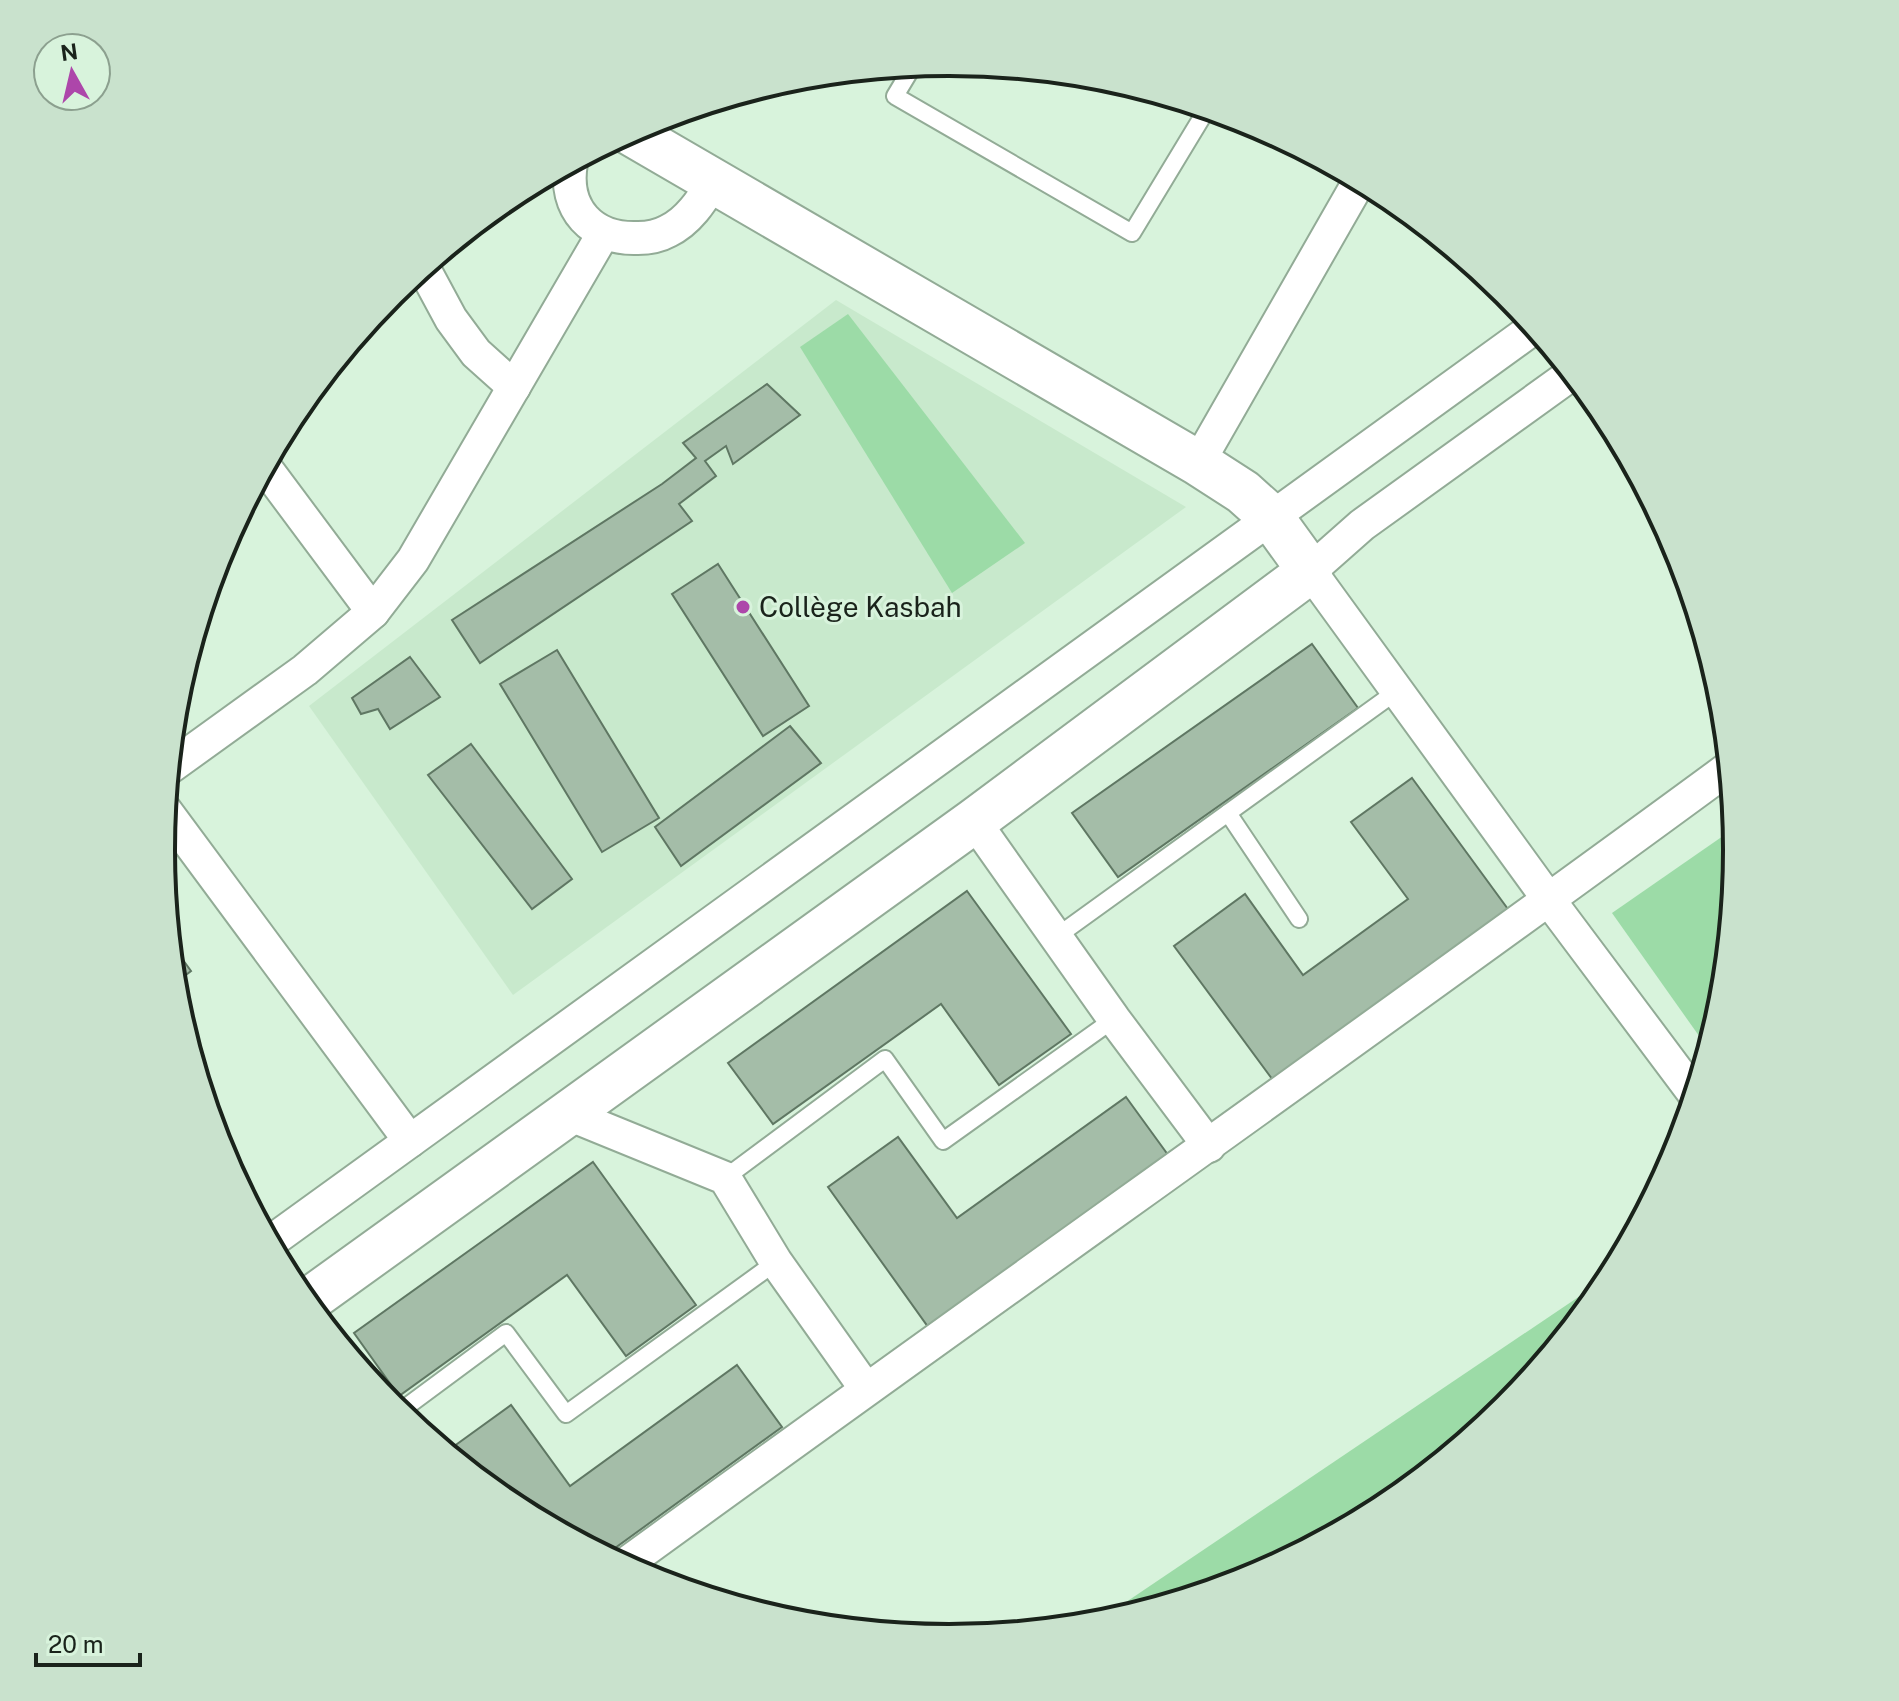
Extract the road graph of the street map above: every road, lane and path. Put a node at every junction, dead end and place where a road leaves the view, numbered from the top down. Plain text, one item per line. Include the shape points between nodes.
1 (906, 78) edge
2 (1201, 118) edge
3 (653, 135) edge
4 (570, 175) edge
5 (714, 181) junction
6 (1354, 191) edge
7 (603, 234) junction
8 (429, 278) edge
9 (1526, 334) edge
10 (1564, 379) edge
11 (514, 387) junction
12 (1198, 463) junction
13 (272, 476) edge
14 (1271, 517) junction
15 (1310, 571) junction
16 (373, 612) junction
17 (1397, 691) junction
18 (181, 759) edge
19 (1720, 775) edge
20 (1228, 813) junction
21 (974, 821) junction
22 (176, 825) edge
23 (1549, 900) junction
24 (1299, 919) dead end
25 (1056, 937) junction
26 (1114, 1019) junction
27 (1687, 1085) edge
28 (568, 1114) junction
29 (410, 1141) junction
30 (1209, 1146) junction
31 (725, 1178) junction
32 (278, 1236) edge
33 (776, 1262) junction
34 (316, 1295) edge
35 (866, 1389) junction
36 (409, 1405) edge
37 (635, 1558) edge

1 - 2 lane via 895,96 1132,233
3 - 5 street
4 - 7 street via 575,206
5 - 7 street via 699,205 667,232 623,239
5 - 12 street
6 - 12 street
7 - 11 street
8 - 11 street via 476,353
9 - 14 street
10 - 15 street via 1362,525
11 - 16 street via 413,560
12 - 14 street
13 - 16 street
14 - 15 street
14 - 29 street
15 - 17 street
15 - 21 street
16 - 18 street via 305,670
17 - 20 lane
17 - 23 street
19 - 23 street
20 - 24 lane
20 - 25 lane
21 - 25 street
21 - 28 street
22 - 29 street
23 - 27 street
23 - 30 street
25 - 26 street
26 - 30 street
26 - 31 lane via 943,1141 885,1059
28 - 31 street
28 - 34 street
29 - 32 street
30 - 35 street
31 - 33 street
33 - 35 street
33 - 36 lane via 566,1414 506,1333
35 - 37 street

